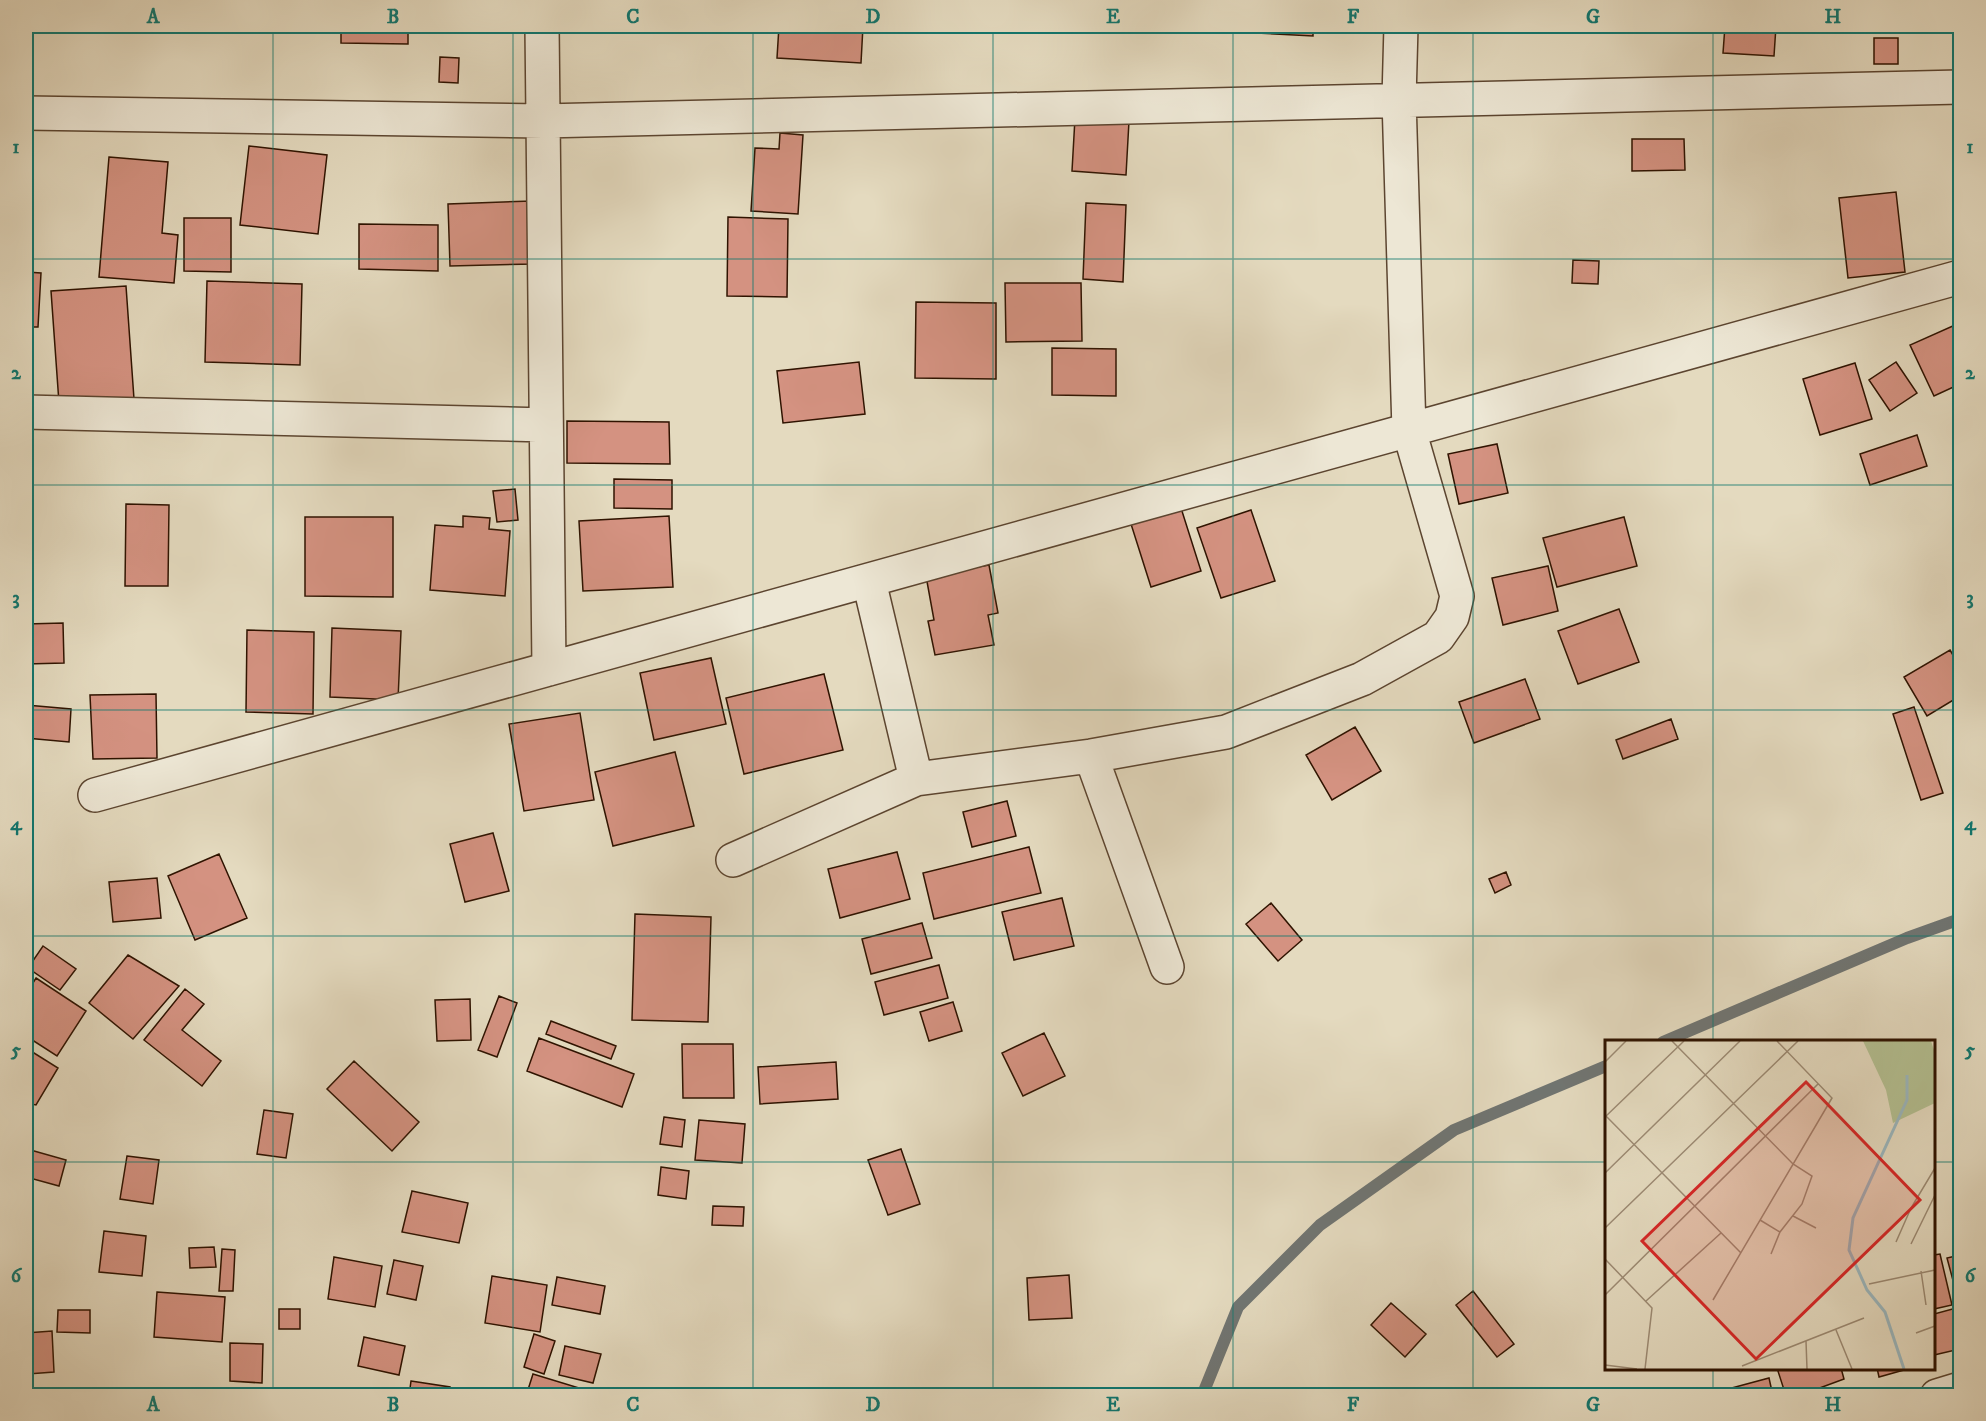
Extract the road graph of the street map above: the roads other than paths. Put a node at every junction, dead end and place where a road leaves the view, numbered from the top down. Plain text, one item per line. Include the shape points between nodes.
1 (542, 26) edge
2 (1401, 26) edge
3 (1960, 87) edge
4 (1399, 99) junction
5 (26, 113) edge
6 (543, 121) junction
7 (1960, 277) edge
8 (26, 412) edge
9 (546, 425) junction
10 (1408, 430) junction
11 (869, 580) junction
12 (549, 669) junction
13 (1091, 756) junction
14 (916, 779) junction
15 (95, 795) dead end
16 (733, 860) dead end
17 (1167, 967) dead end
18 (1960, 1389) edge
19 (1937, 1395) edge

1 - 6 street
2 - 4 street
3 - 4 street
4 - 6 street
4 - 10 street
5 - 6 street
6 - 9 street
7 - 10 street
8 - 9 street
9 - 12 street
10 - 11 street
10 - 13 street via 1457,596 1452,617 1438,637 1362,679 1226,732
11 - 12 street
11 - 14 street
12 - 15 street
13 - 14 street
13 - 17 street
14 - 16 street
18 - 19 street

